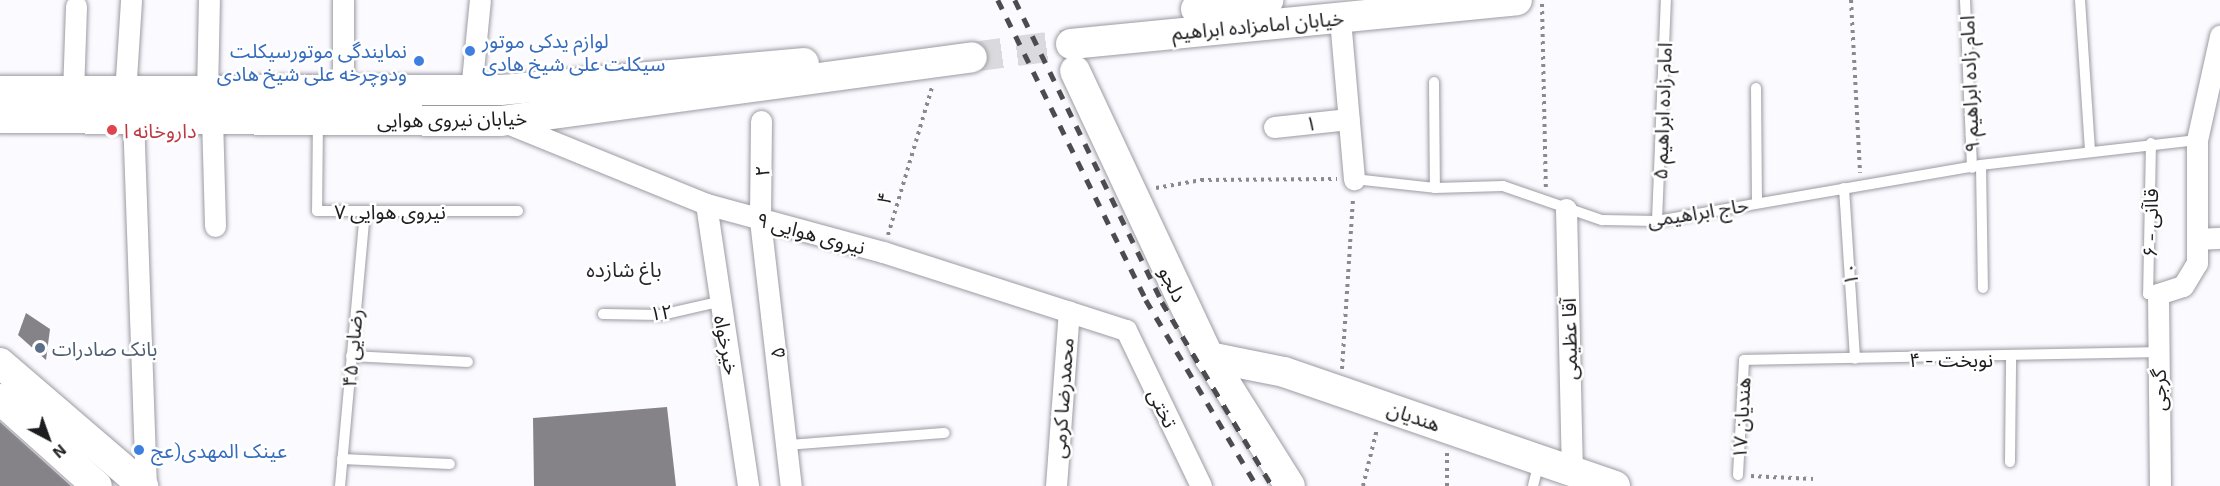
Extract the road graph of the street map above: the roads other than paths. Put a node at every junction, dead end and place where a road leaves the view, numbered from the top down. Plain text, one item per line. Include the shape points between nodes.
1 (132, 0) edge
2 (209, 0) edge
3 (343, 0) edge
4 (480, 0) edge
5 (1268, 0) edge
6 (1517, 0) edge
7 (1666, 0) edge
8 (1965, 0) edge
9 (2080, 0) edge
10 (1239, 2) edge
11 (76, 6) dead end
12 (1340, 19) junction
13 (2220, 36) edge
14 (1070, 47) junction
15 (1434, 82) dead end
16 (1756, 88) dead end
17 (0, 91) edge
18 (471, 91) junction
19 (343, 92) junction
20 (73, 93) junction
21 (129, 105) junction
22 (209, 105) junction
23 (0, 117) edge
24 (1349, 119) junction
25 (318, 120) junction
26 (501, 121) junction
27 (761, 121) dead end
28 (1274, 127) dead end
29 (2198, 140) junction
30 (2151, 143) junction
31 (2090, 151) junction
32 (1977, 166) junction
33 (1354, 179) joint
34 (1436, 188) junction
35 (1844, 188) junction
36 (1758, 202) junction
37 (706, 204) junction
38 (1566, 209) junction
39 (365, 211) junction
40 (518, 211) dead end
41 (760, 220) junction
42 (1657, 221) junction
43 (215, 226) dead end
44 (2199, 238) junction
45 (2220, 238) edge
46 (1983, 288) dead end
47 (2158, 294) junction
48 (718, 302) junction
49 (1069, 311) junction
50 (603, 314) dead end
51 (1125, 330) joint
52 (2158, 352) junction
53 (351, 356) junction
54 (1209, 357) junction
55 (2011, 358) junction
56 (1856, 359) junction
57 (1744, 360) joint
58 (468, 362) dead end
59 (0, 363) edge
60 (0, 399) edge
61 (945, 434) dead end
62 (788, 445) junction
63 (342, 459) junction
64 (2010, 462) dead end
65 (450, 464) dead end
66 (1572, 469) junction
67 (1536, 472) edge
68 (1738, 476) road end
69 (97, 486) edge
70 (145, 486) edge
71 (340, 486) edge
72 (748, 486) edge
73 (791, 486) edge
74 (1056, 486) edge
75 (1201, 486) edge
76 (1290, 486) edge
77 (1615, 486) edge
78 (2160, 486) edge

1 - 21 street
2 - 22 street
3 - 19 street
4 - 18 street
5 - 10 main road, خیابان امامزاده ابراهیم
6 - 12 main road, خیابان امامزاده ابراهیم
7 - 42 lane, امام زاده ابراهیم ۵
8 - 32 lane, امام زاده ابراهيم ۹
9 - 31 lane
10 - 14 main road, خیابان امامزاده ابراهیم
11 - 20 street
12 - 14 main road, خیابان امامزاده ابراهیم
12 - 24 street
13 - 29 street
14 - 54 main road, دلجو via 1129,193
15 - 34 lane
16 - 36 lane
17 - 20 main road, خیابان نیروی هوایی
18 - 19 main road, خیابان نیروی هوایی
18 - 26 main road, خیابان نیروی هوایی via 970,50 939,63
19 - 22 main road, خیابان نیروی هوایی
20 - 21 main road, خیابان نیروی هوایی
21 - 22 main road, خیابان نیروی هوایی
21 - 23 main road, خیابان نیروی هوایی
21 - 70 street
22 - 25 main road, خیابان نیروی هوایی
22 - 43 street
24 - 28 street, ۱
24 - 33 street
25 - 26 main road, خیابان نیروی هوایی
25 - 39 lane, نیروی هوایی ۷ via 317,210
26 - 37 street, نیروی هوایی ۹
27 - 41 street, ۲
29 - 30 lane, حاج ابراهیمی
29 - 44 street
30 - 31 lane, حاج ابراهیمی
30 - 47 lane, ۶ - قاآنی via 2148,294
31 - 32 lane, حاج ابراهیمی
32 - 35 lane, حاج ابراهیمی
32 - 46 lane, امام زاده ابراهيم ۹
33 - 34 lane, حاج ابراهیمی
34 - 38 lane, حاج ابراهیمی via 1503,186
35 - 36 lane, حاج ابراهیمی
35 - 56 lane, ۱۰
36 - 42 lane, حاج ابراهیمی
37 - 41 street, نیروی هوایی ۹
37 - 48 street, خیرخواه
38 - 42 lane, حاج ابراهیمی via 1602,220
38 - 66 street, آقا عظیمی
39 - 40 lane, نیروی هوایی ۷
39 - 53 lane, رضایی ۴۵
41 - 49 street, نیروی هوایی ۹ via 883,252
41 - 62 street, ۵
44 - 45 street
44 - 47 street via 2197,263 2183,286
47 - 52 street, گرجی
48 - 50 lane, ۱۲ via 661,315
48 - 72 street, خیرخواه
49 - 51 street, نیروی هوایی ۹
49 - 74 street, محمدرضا کرمی
51 - 75 street, تختی
52 - 55 lane, ۴ - نوبخت
52 - 78 street, گرجی
53 - 58 lane
53 - 63 lane, رضایی ۴۵
54 - 67 main road, هندیان via 1244,361 1447,427
54 - 76 main road, دلجو
55 - 56 lane, ۴ - نوبخت
55 - 64 lane
56 - 57 lane, ۴ - نوبخت
57 - 68 lane, هندیان ۱۷
59 - 70 main road
60 - 69 main road
61 - 62 lane
62 - 73 street, ۵
63 - 65 lane
63 - 71 lane, رضایی ۴۵
66 - 67 main road, هندیان
66 - 77 main road, هندیان

